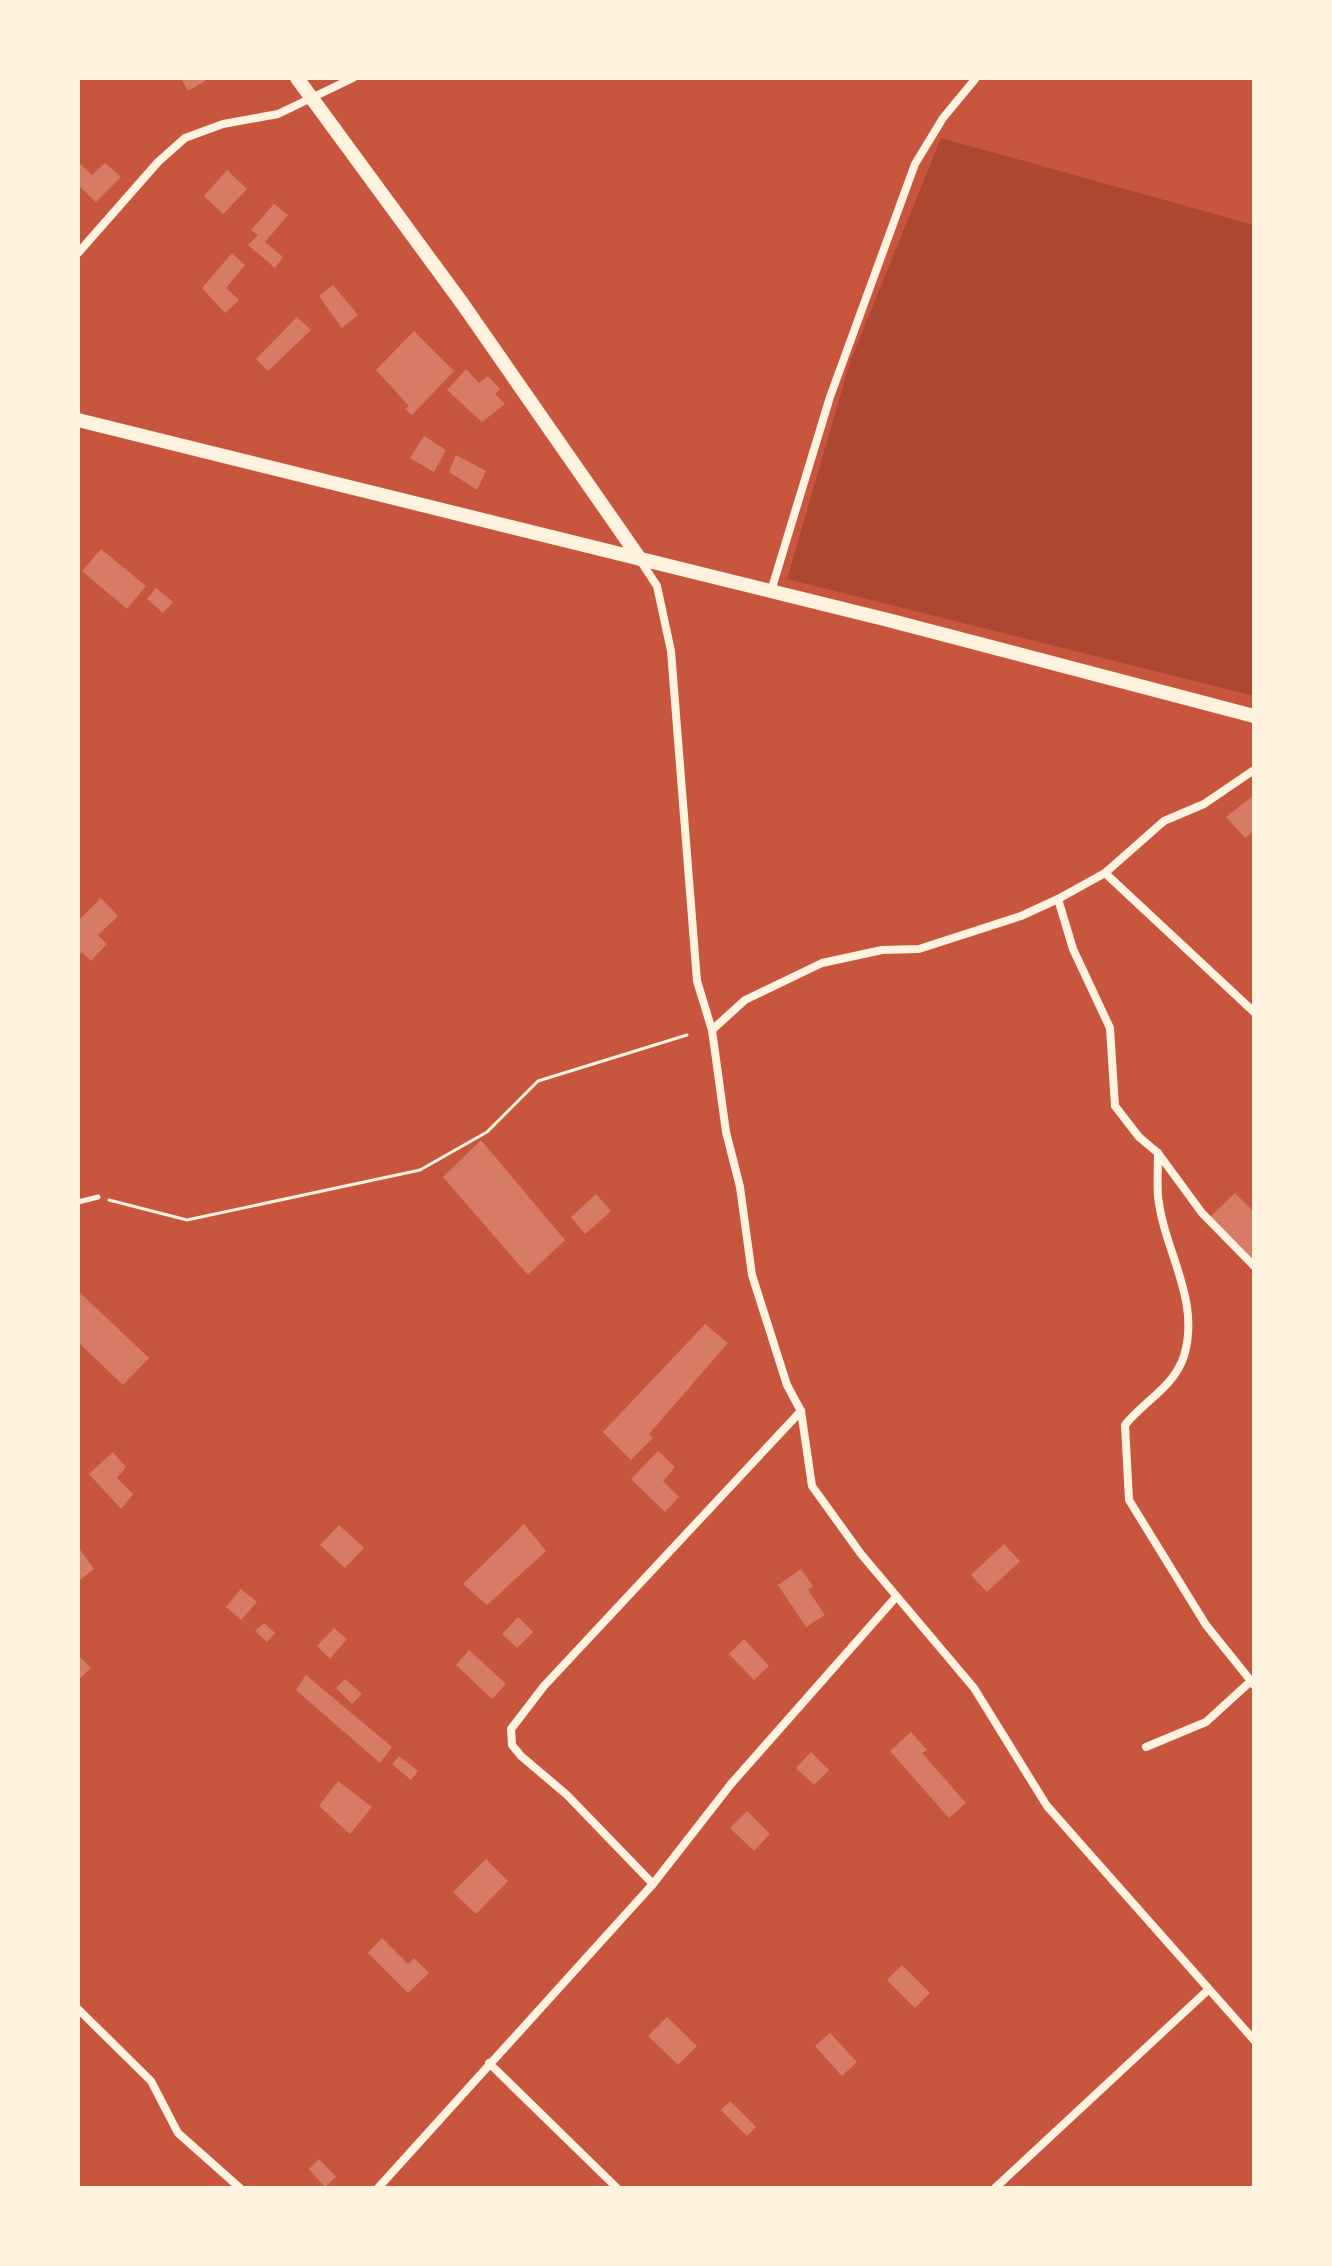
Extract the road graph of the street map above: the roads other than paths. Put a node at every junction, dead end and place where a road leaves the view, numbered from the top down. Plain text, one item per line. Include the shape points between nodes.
1 (297, 78) edge
2 (353, 78) edge
3 (976, 78) edge
4 (311, 99) junction
5 (78, 253) edge
6 (78, 420) edge
7 (640, 559) junction
8 (771, 591) junction
9 (1254, 716) edge
10 (1254, 770) edge
11 (1105, 873) junction
12 (1058, 899) junction
13 (1254, 1012) edge
14 (712, 1030) junction
15 (1158, 1153) junction
16 (98, 1197) road end
17 (78, 1202) edge
18 (1254, 1266) edge
19 (801, 1411) junction
20 (896, 1597) junction
21 (1252, 1683) edge
22 (1146, 1747) dead end
23 (653, 1884) junction
24 (1208, 1990) junction
25 (78, 2009) edge
26 (1254, 2040) edge
27 (489, 2063) junction
28 (240, 2188) edge
29 (378, 2188) edge
30 (617, 2188) edge
31 (995, 2188) edge

1 - 4 street
2 - 4 street
3 - 8 street via 915,164 830,397
4 - 5 street via 278,114 223,124 185,138
4 - 7 street via 462,303
6 - 7 street
7 - 8 street
7 - 14 street via 657,586 671,651 697,981
8 - 9 street
10 - 11 street via 1204,804 1164,821
11 - 12 street
11 - 13 street
12 - 14 street via 919,949 882,950 822,963 745,1000
12 - 15 street via 1082,973 1110,1028 1115,1106
14 - 19 street via 752,1275 787,1385
15 - 18 street via 1202,1213
15 - 21 street via 1158,1197 1189,1300 1184,1357 1159,1396 1139,1407 1125,1425 1129,1500 1206,1625
16 - 17 lane
19 - 20 street via 812,1486
19 - 23 street via 544,1686 511,1729 512,1745 521,1756 567,1795
20 - 23 street via 731,1784
20 - 24 street via 974,1688 1047,1806
21 - 22 street via 1206,1722
23 - 27 street
24 - 26 street
24 - 31 street
25 - 28 street via 151,2081 178,2133
27 - 29 street
27 - 30 street

